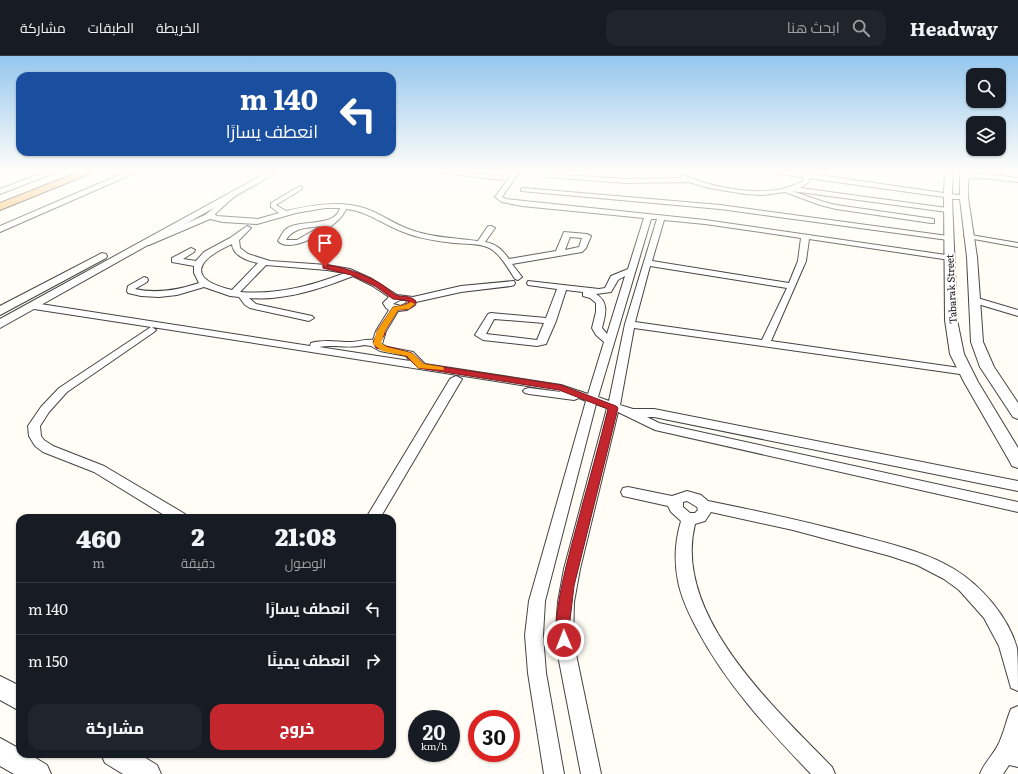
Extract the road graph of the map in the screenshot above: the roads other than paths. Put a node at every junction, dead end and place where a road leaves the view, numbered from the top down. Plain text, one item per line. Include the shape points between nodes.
1 (55, 206) edge
2 (195, 206) edge
3 (214, 206) edge
4 (222, 206) edge
5 (273, 206) edge
6 (539, 206) edge
7 (703, 206) edge
8 (724, 206) edge
9 (829, 206) edge
10 (916, 206) edge
11 (948, 206) edge
12 (963, 206) edge
13 (343, 207) junction
14 (720, 207) junction
15 (947, 210) junction
16 (284, 213) junction
17 (212, 215) junction
18 (654, 216) junction
19 (931, 221) dead end
20 (197, 222) junction
21 (330, 222) junction
22 (244, 225) junction
23 (959, 227) junction
24 (491, 228) dead end
25 (0, 229) edge
26 (805, 237) junction
27 (948, 238) junction
28 (235, 240) junction
29 (480, 243) junction
30 (144, 244) junction
31 (1018, 244) edge
32 (191, 250) dead end
33 (207, 253) junction
34 (240, 253) junction
35 (559, 254) dead end
36 (950, 258) junction
37 (264, 262) junction
38 (507, 262) junction
39 (646, 262) junction
40 (199, 264) junction
41 (630, 271) junction
42 (353, 273) junction
43 (144, 280) dead end
44 (514, 280) junction
45 (205, 284) junction
46 (792, 286) junction
47 (562, 288) junction
48 (237, 294) junction
49 (598, 295) junction
50 (396, 298) junction
51 (411, 300) junction
52 (974, 300) junction
53 (34, 306) junction
54 (396, 308) junction
55 (0, 310) edge
56 (618, 311) junction
57 (22, 312) junction
58 (1018, 313) edge
59 (309, 318) dead end
60 (632, 319) junction
61 (126, 320) junction
62 (551, 321) junction
63 (0, 324) edge
64 (116, 326) junction
65 (151, 330) junction
66 (381, 331) junction
67 (609, 341) junction
68 (364, 342) junction
69 (377, 344) junction
70 (765, 344) junction
71 (304, 347) junction
72 (421, 366) junction
73 (967, 372) junction
74 (456, 379) junction
75 (979, 396) junction
76 (592, 399) junction
77 (1008, 400) junction
78 (613, 408) junction
79 (632, 413) junction
80 (1018, 414) edge
81 (767, 436) junction
82 (767, 450) junction
83 (1018, 462) edge
84 (1018, 486) edge
85 (628, 492) dead end
86 (675, 502) junction
87 (704, 506) junction
88 (1018, 507) edge
89 (173, 514) edge
90 (375, 514) edge
91 (688, 518) junction
92 (1018, 682) edge
93 (0, 687) edge
94 (16, 697) edge
95 (1018, 716) edge
96 (0, 751) edge
97 (1012, 755) edge
98 (121, 758) edge
99 (38, 774) edge
100 (148, 774) edge
101 (554, 774) edge
102 (591, 774) edge
103 (825, 774) edge
104 (990, 774) edge

1 - 25 street
2 - 55 street
3 - 30 street
4 - 17 street
5 - 16 street
6 - 18 street
7 - 14 street
8 - 14 street
9 - 19 street
10 - 15 street
11 - 15 street, Tabarak Street
12 - 23 street, Tabarak Street
13 - 16 street
13 - 21 street via 342,212
13 - 29 street via 364,211 399,229 425,237
14 - 18 street
14 - 26 street via 728,227
14 - 27 street
15 - 23 street, Tabarak Street
16 - 22 street via 257,222 258,225
17 - 20 street
17 - 22 street
18 - 39 street
18 - 41 street
20 - 22 street
20 - 30 street
21 - 21 street via 299,242 282,241 293,228
22 - 28 street
23 - 27 street, Tabarak Street
23 - 31 street
23 - 52 street, Tabarak Street via 972,256
24 - 29 street
26 - 36 street
26 - 46 street via 802,261
27 - 36 street, Tabarak Street
28 - 33 street
28 - 34 street via 236,249
29 - 38 street via 496,248
30 - 53 street
32 - 40 street via 175,260
33 - 34 street
33 - 40 street
34 - 37 street
35 - 38 street
36 - 73 street, Tabarak Street via 951,320 957,354
37 - 42 street via 325,267
37 - 48 street
38 - 44 street
39 - 46 street
39 - 60 street
40 - 45 street via 198,275
41 - 49 street via 614,278 608,290
41 - 56 street
42 - 48 street via 279,294
42 - 50 street via 377,284
43 - 45 street via 131,288 131,291 156,296 187,291
44 - 47 street via 521,286 531,283
44 - 51 street
45 - 48 street
46 - 70 street
47 - 49 street
47 - 62 street
48 - 59 street via 253,306
49 - 67 street via 602,307 597,328
50 - 51 street
50 - 54 street via 388,303 390,307
51 - 54 street via 409,306
52 - 58 street
52 - 77 street, Tabarak Street via 977,342 987,367
53 - 57 street
53 - 61 street
54 - 66 street
56 - 60 street
56 - 67 street
57 - 63 street
57 - 64 street
60 - 70 street
60 - 78 street
61 - 64 street
61 - 71 street
62 - 62 street via 540,343 480,335 491,316
64 - 65 street
65 - 74 street
65 - 89 street via 63,390 34,426 35,436 39,443 48,449 99,469
66 - 68 street
66 - 69 street
67 - 76 street
68 - 69 street
68 - 71 street via 353,345 324,343
69 - 72 street via 384,349 409,354
70 - 73 street
71 - 72 street
72 - 76 street via 561,388
73 - 75 street, Tabarak Street
74 - 76 street via 556,396
74 - 90 street
75 - 77 street
75 - 83 street, Tabarak Street
76 - 78 street
76 - 101 street via 537,601 534,634 537,673
77 - 80 street, Tabarak Street
78 - 79 street
78 - 102 street via 568,586 564,620 567,660
79 - 81 street via 654,413
79 - 82 street via 655,426
81 - 82 street
81 - 84 street
82 - 88 street
85 - 86 street
86 - 87 street via 678,498 687,496 698,499
86 - 91 street via 677,511
87 - 91 street via 704,514 700,517
87 - 92 street via 816,530 900,553 933,565 957,579 978,597 994,617 1007,641
91 - 103 street via 684,534 684,572 690,593 710,639 740,680
93 - 94 street
95 - 97 street
96 - 99 street
97 - 104 street
98 - 100 street

